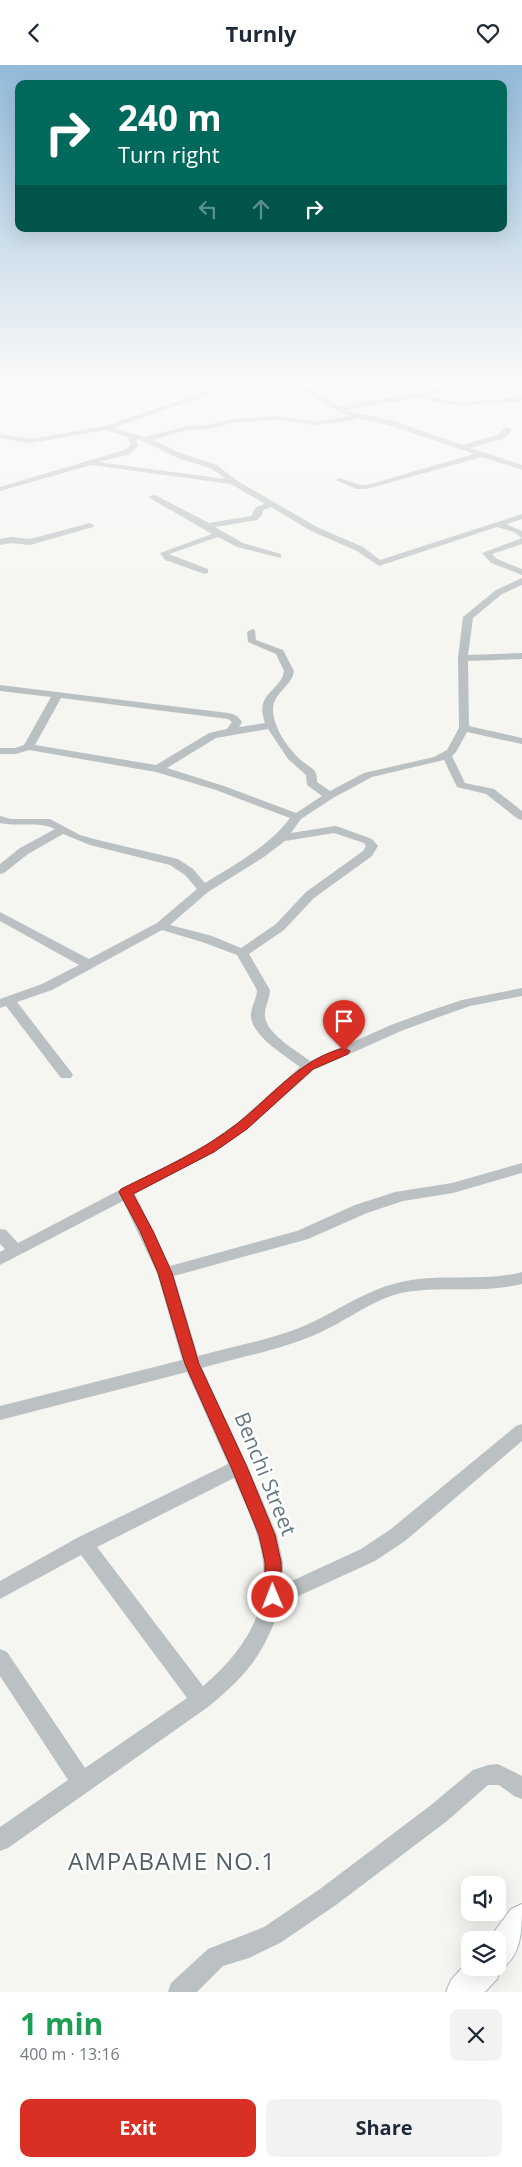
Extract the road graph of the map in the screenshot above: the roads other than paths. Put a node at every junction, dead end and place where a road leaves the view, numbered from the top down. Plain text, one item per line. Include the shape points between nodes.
1 (66, 469) edge
2 (132, 469) edge
3 (217, 469) edge
4 (431, 469) edge
5 (340, 480) dead end
6 (233, 482) junction
7 (0, 489) edge
8 (152, 497) dead end
9 (272, 504) junction
10 (522, 516) edge
11 (193, 518) junction
12 (220, 523) junction
13 (497, 524) junction
14 (90, 525) dead end
15 (208, 526) junction
16 (0, 532) edge
17 (218, 534) junction
18 (522, 536) edge
19 (11, 540) junction
20 (522, 541) edge
21 (0, 542) edge
22 (278, 555) dead end
23 (205, 571) dead end
24 (521, 580) edge
25 (252, 632) dead end
26 (522, 656) edge
27 (463, 658) junction
28 (0, 688) edge
29 (58, 694) junction
30 (270, 725) junction
31 (464, 728) junction
32 (231, 732) junction
33 (522, 741) edge
34 (28, 747) junction
35 (0, 751) edge
36 (447, 756) junction
37 (158, 769) junction
38 (329, 797) junction
39 (297, 817) junction
40 (522, 817) edge
41 (0, 819) edge
42 (62, 830) junction
43 (281, 838) junction
44 (0, 870) edge
45 (204, 889) junction
46 (0, 916) edge
47 (161, 926) junction
48 (242, 953) junction
49 (89, 965) junction
50 (522, 992) edge
51 (5, 1002) edge
52 (309, 1067) junction
53 (66, 1075) dead end
54 (522, 1168) edge
55 (126, 1192) junction
56 (0, 1234) edge
57 (16, 1251) junction
58 (0, 1259) edge
59 (165, 1273) junction
60 (522, 1278) edge
61 (192, 1364) junction
62 (0, 1413) edge
63 (522, 1431) edge
64 (239, 1467) junction
65 (84, 1544) junction
66 (0, 1591) edge
67 (273, 1597) junction
68 (0, 1658) edge
69 (201, 1700) junction
70 (82, 1783) junction
71 (522, 1789) edge
72 (0, 1841) edge
73 (522, 1920) edge
74 (506, 1942) edge
75 (477, 1976) edge
76 (180, 1992) edge
77 (463, 1992) edge

1 - 7 street
2 - 6 street
3 - 6 street
4 - 5 street via 367,487
6 - 9 street
8 - 11 street
9 - 12 street via 259,509 254,518
9 - 13 street via 314,529 360,549 379,563
10 - 13 street
11 - 12 street
11 - 15 street
12 - 15 street
13 - 18 street via 517,530
14 - 19 street via 30,543
15 - 17 street
16 - 19 street
17 - 22 street via 251,549
17 - 23 street via 164,553 168,558
19 - 21 street
20 - 24 street via 486,553
24 - 27 street via 499,592 468,617
25 - 30 street via 253,642 280,652 289,674 288,680 267,706
26 - 27 street
27 - 31 street
28 - 29 street
29 - 32 street via 228,716 236,720
29 - 34 street
30 - 32 street
30 - 38 street via 296,761 311,774 311,783
31 - 33 street
31 - 36 street
32 - 37 street via 213,735
34 - 35 street
34 - 37 street
36 - 38 street via 368,775
36 - 40 street via 462,785 490,791
37 - 39 street
38 - 39 street
39 - 43 street
41 - 42 street via 50,823
42 - 44 street via 24,851
42 - 45 street via 94,843 174,862
43 - 45 street via 233,873
43 - 48 street via 332,829 368,841 372,846 368,853 310,895 280,927
45 - 47 street
46 - 49 street
47 - 48 street
47 - 49 street
48 - 52 street via 263,987 258,1016 260,1023 267,1034
49 - 51 street via 47,987
50 - 52 street via 467,1003 431,1015
51 - 53 street
52 - 55 street via 242,1126 215,1145
54 - 59 street via 453,1188 401,1196 361,1209 302,1235
55 - 57 street
55 - 59 street, Benchi Street
56 - 57 street
57 - 58 street
59 - 61 street, Benchi Street
60 - 61 street via 500,1283 397,1288 301,1334
61 - 62 street
61 - 64 street, Benchi Street
63 - 67 street via 398,1535 368,1555
64 - 65 street
64 - 67 street, Benchi Street via 267,1535 273,1562
65 - 66 street
65 - 69 street
67 - 69 street, Benchi Street via 245,1659
68 - 70 street
69 - 70 street, Benchi Street
70 - 72 street, Benchi Street
71 - 76 street via 506,1776 489,1774 481,1777 328,1897 272,1935 216,1957
73 - 74 main road
75 - 77 main road

